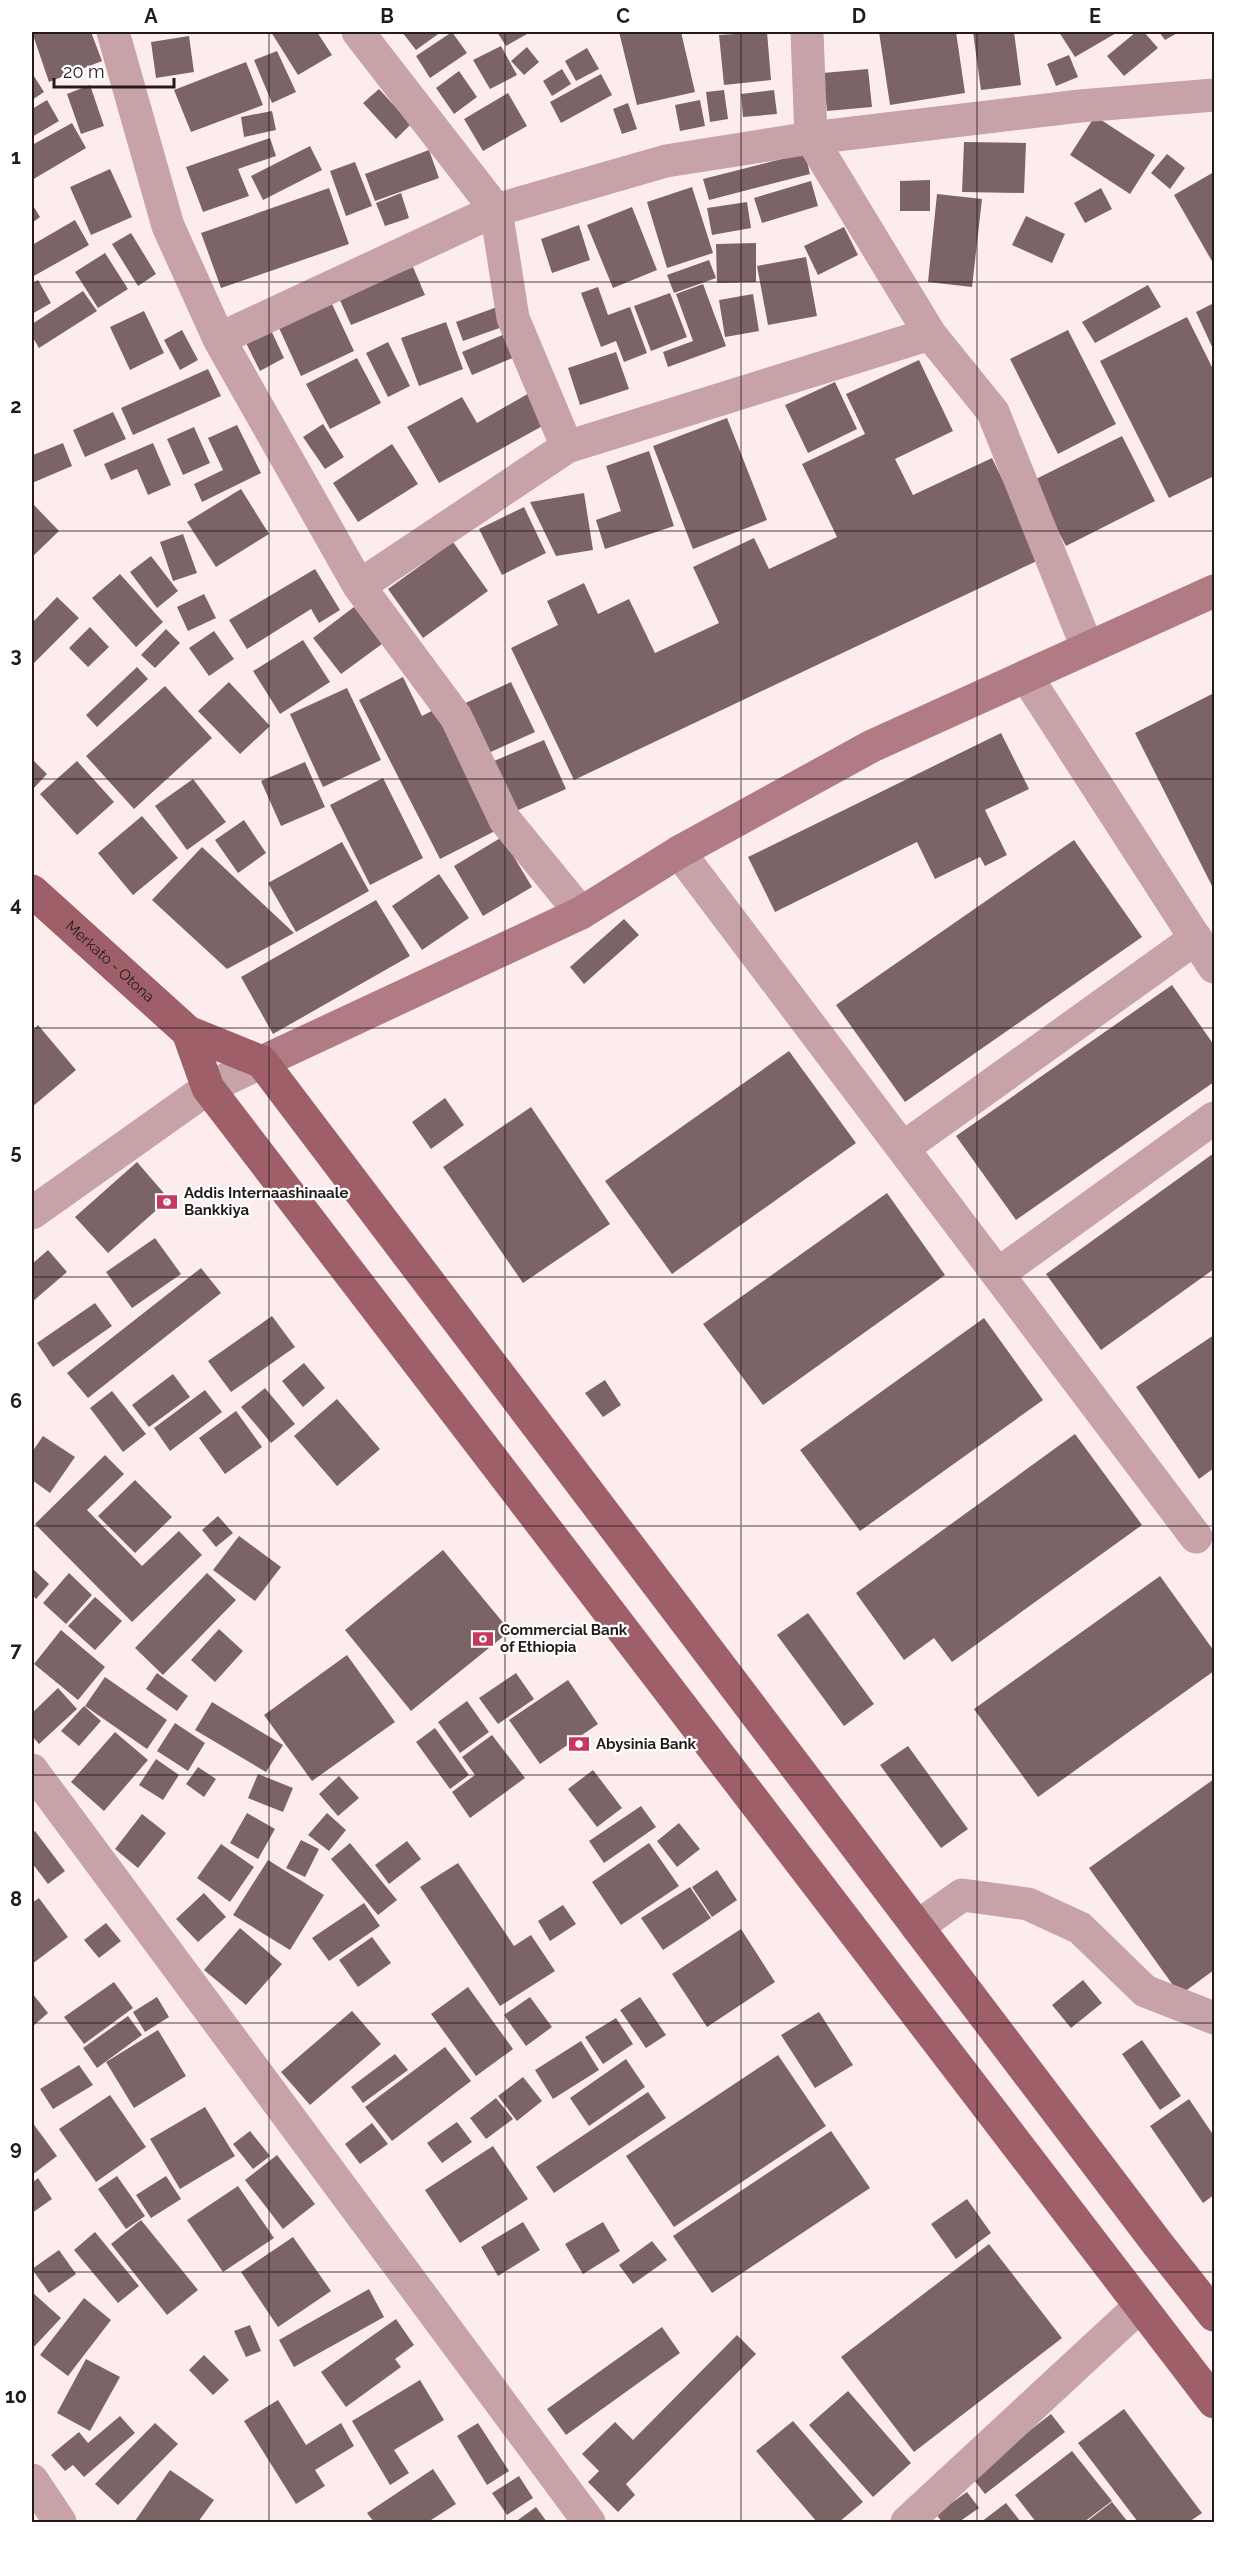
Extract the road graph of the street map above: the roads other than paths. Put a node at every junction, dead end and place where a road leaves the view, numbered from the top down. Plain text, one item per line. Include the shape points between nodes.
1 (113, 32) edge
2 (357, 32) edge
3 (807, 32) edge
4 (1215, 95) edge
5 (811, 138) junction
6 (496, 210) junction
7 (930, 334) junction
8 (219, 339) junction
9 (567, 447) junction
10 (359, 586) junction
11 (1215, 591) edge
12 (1087, 647) junction
13 (1026, 675) junction
14 (679, 852) junction
15 (32, 891) edge
16 (581, 913) junction
17 (1196, 938) junction
18 (1215, 967) edge
19 (188, 1032) junction
20 (262, 1062) junction
21 (208, 1088) junction
22 (1215, 1119) edge
23 (903, 1148) junction
24 (32, 1213) edge
25 (998, 1274) junction
26 (1196, 1537) dead end
27 (32, 1770) edge
28 (917, 1927) junction
29 (1215, 2018) edge
30 (1139, 2307) junction
31 (1215, 2315) edge
32 (1215, 2402) edge
33 (32, 2480) edge
34 (60, 2523) edge
35 (589, 2523) edge
36 (908, 2523) edge

1 - 8 street via 168,226
2 - 6 street
3 - 5 street
4 - 5 street via 1080,106
5 - 6 street via 666,161
5 - 7 street
6 - 8 street
6 - 9 street via 513,318
7 - 9 street
7 - 12 street via 993,412
8 - 10 street
9 - 10 street
10 - 16 street via 456,717 505,820
11 - 12 main road
12 - 13 main road
13 - 14 main road via 872,746
13 - 17 street
14 - 16 main road
14 - 23 street
15 - 19 main road, Merkato - Otona
16 - 20 main road
17 - 18 street
17 - 23 street
19 - 20 main road
19 - 21 main road
20 - 21 street
20 - 28 main road
21 - 24 street
21 - 30 main road
22 - 25 street
23 - 25 street
25 - 26 street
27 - 35 street
28 - 29 street via 962,1895 1028,1904 1080,1928 1145,1991
28 - 31 main road
30 - 32 main road
30 - 36 street
33 - 34 street

